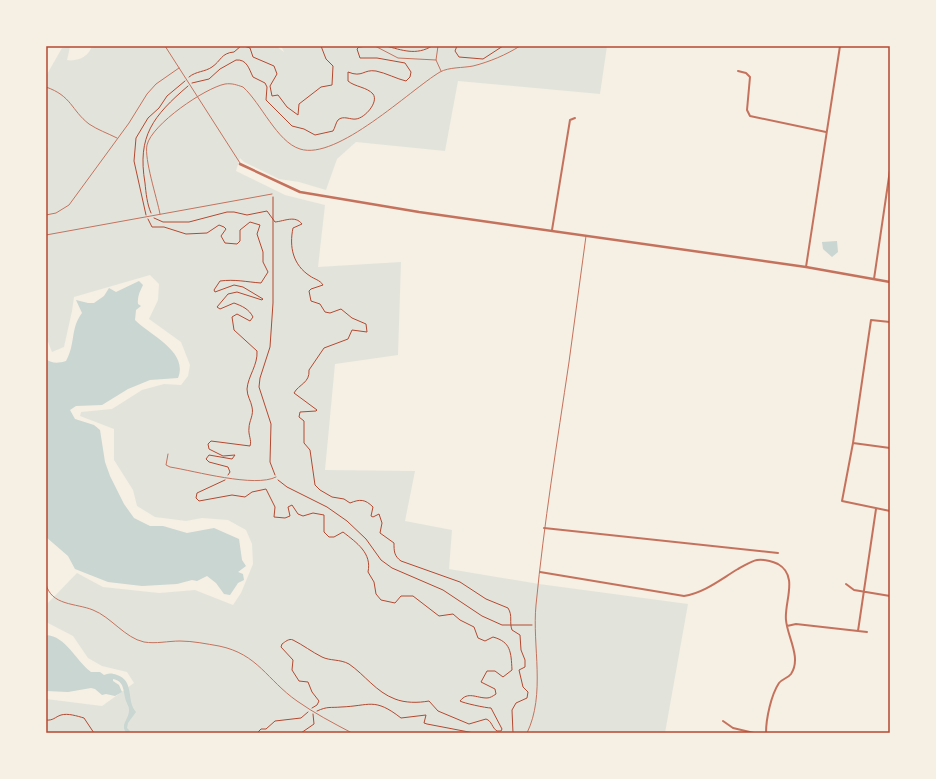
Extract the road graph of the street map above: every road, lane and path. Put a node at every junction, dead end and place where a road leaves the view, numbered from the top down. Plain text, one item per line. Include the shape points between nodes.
1 (165, 46) edge
2 (241, 46) edge
3 (244, 46) edge
4 (321, 46) edge
5 (368, 46) edge
6 (375, 46) edge
7 (386, 46) edge
8 (432, 46) edge
9 (438, 46) edge
10 (457, 46) edge
11 (503, 46) edge
12 (520, 46) edge
13 (840, 46) edge
14 (436, 60) junction
15 (180, 68) junction
16 (442, 71) junction
17 (738, 71) dead end
18 (186, 80) junction
19 (190, 85) junction
20 (46, 87) edge
21 (198, 98) junction
22 (575, 118) dead end
23 (826, 132) junction
24 (118, 138) junction
25 (240, 164) joint
26 (890, 170) edge
27 (272, 194) joint
28 (886, 194) junction
29 (890, 195) edge
30 (160, 214) junction
31 (46, 215) edge
32 (153, 216) junction
33 (146, 217) junction
34 (273, 219) junction
35 (552, 230) junction
36 (46, 235) edge
37 (586, 236) junction
38 (806, 267) junction
39 (874, 279) junction
40 (890, 282) edge
41 (890, 322) edge
42 (853, 443) junction
43 (890, 448) edge
44 (168, 454) dead end
45 (227, 477) junction
46 (276, 477) junction
47 (876, 508) junction
48 (890, 511) edge
49 (544, 528) junction
50 (778, 553) dead end
51 (540, 572) junction
52 (46, 584) edge
53 (846, 584) dead end
54 (863, 593) junction
55 (890, 596) edge
56 (535, 625) junction
57 (510, 626) junction
58 (786, 626) junction
59 (858, 631) junction
60 (867, 632) dead end
61 (310, 710) junction
62 (315, 712) junction
63 (46, 720) edge
64 (724, 721) dead end
65 (94, 733) edge
66 (257, 733) edge
67 (301, 733) edge
68 (352, 733) edge
69 (486, 733) edge
70 (513, 733) edge
71 (527, 733) edge
72 (754, 733) edge
73 (766, 733) edge

1 - 15 lane
2 - 18 path via 234,52 220,57 211,68 193,74
3 - 4 path via 250,48 253,57 274,66 277,74 270,86 272,96 281,97 287,107 298,116 299,104 321,87 332,85 333,66 326,59
5 - 19 path via 359,46 357,49 360,58 376,58 405,64 410,77 406,81 378,71 357,76 348,72 348,81 372,93 374,103 357,119 338,120 332,131 325,134 312,135 288,123 266,100 265,83 253,77 248,64 239,59 220,68 209,79 198,80
6 - 14 lane via 398,58
7 - 8 path via 405,52 417,52
9 - 14 lane
10 - 11 path via 455,51 459,57 483,59
12 - 16 lane via 474,66
13 - 23 street
14 - 16 lane
15 - 18 lane
15 - 24 lane via 156,84
16 - 21 lane via 360,130 322,149 310,151 299,149 288,142 244,87 224,84
17 - 23 street via 750,77 746,110 750,116
18 - 19 lane
18 - 33 path via 167,96 148,118 136,138 134,160
19 - 21 lane
19 - 32 path via 159,115 143,144 142,169 149,209
20 - 24 lane via 58,91 65,97 87,123 105,134
21 - 25 lane
21 - 30 lane via 169,116 156,128 147,145 147,156
22 - 35 street via 570,120
23 - 38 street
24 - 31 lane via 69,205 56,213
25 - 35 street via 300,192 419,212
26 - 28 street
27 - 30 lane
27 - 34 path
28 - 29 street
28 - 39 street
30 - 32 lane
32 - 33 lane
32 - 34 path via 163,222 189,222 227,212 247,215 267,211
33 - 36 lane
33 - 45 path via 152,227 164,227 186,234 208,233 219,225 224,226 226,229 221,236 225,243 232,244 240,241 240,230 246,224 250,222 260,225 257,234 263,252 263,262 268,272 261,283 239,279 220,281 214,290 218,292 234,285 243,287 263,299 237,292 228,294 217,307 220,309 234,303 245,307 252,314 250,321 237,314 232,317 234,330 257,351 247,391 252,408 252,418 248,427 250,446 211,441 208,444 209,449 223,456 235,455 232,459 209,454 206,459 228,467 230,472
34 - 46 path via 274,286 270,347 259,387 270,424 270,462
34 - 57 path via 275,222 297,219 302,224 293,228 294,257 298,267 323,285 309,291 311,301 320,304 325,312 341,310 366,324 368,329 368,332 352,330 348,339 324,348 308,370 307,380 294,393 317,410 300,412 299,417 304,421 304,443 310,450 315,485 332,497 350,503 367,501 373,507 371,516 379,514 382,523 380,533 394,543 396,558 406,564 460,582 486,599 508,608 512,617
35 - 37 street
37 - 38 street
37 - 49 lane
38 - 39 street
39 - 40 street
41 - 42 street via 871,320
42 - 43 street
42 - 47 street via 842,501
44 - 45 lane via 167,466
45 - 46 lane via 258,481
45 - 61 path via 218,484 196,493 196,498 199,501 232,495 245,497 252,492 266,490 275,507 274,517 290,516 288,507 292,505 298,514 303,516 324,516 324,532 329,537 343,532 362,548 369,564 368,572 374,582 376,594 381,600 395,603 401,596 413,596 439,616 453,614 474,627 478,638 485,641 493,637 503,639 509,648 512,670 503,678 495,671 488,671 481,682 495,689 496,694 488,698 470,695 460,701 468,705 491,708 502,729 500,731 496,731 489,720 469,724 438,711 429,701 396,699 375,687 344,661 323,658 312,649 289,640 282,646 293,660 292,670 299,682 308,682 319,700
46 - 57 path via 287,487 327,507 347,521 366,539 381,560 392,568 443,590 482,616
47 - 48 street
47 - 54 street
49 - 50 street
49 - 51 lane
51 - 56 lane
51 - 58 street via 684,596 702,591 755,560 774,562 782,566 790,584
52 - 61 lane via 55,598 102,614 139,640 157,643 188,641 221,646 247,655 273,681
53 - 54 street
54 - 55 street
54 - 59 street
56 - 57 path
56 - 71 lane via 535,705 533,720
57 - 70 path via 520,634 525,667 519,670 523,687 528,692 527,698 516,703 512,710
58 - 59 street via 796,624
58 - 73 street via 793,642 793,664 791,674 779,683 770,707
59 - 60 street
61 - 62 lane
61 - 66 path via 301,718 279,720
62 - 67 path via 314,724
62 - 68 lane
62 - 69 path via 330,706 373,703 401,718 426,715 424,722 427,724
63 - 65 path via 53,720 62,715 84,718
64 - 72 street via 733,728

